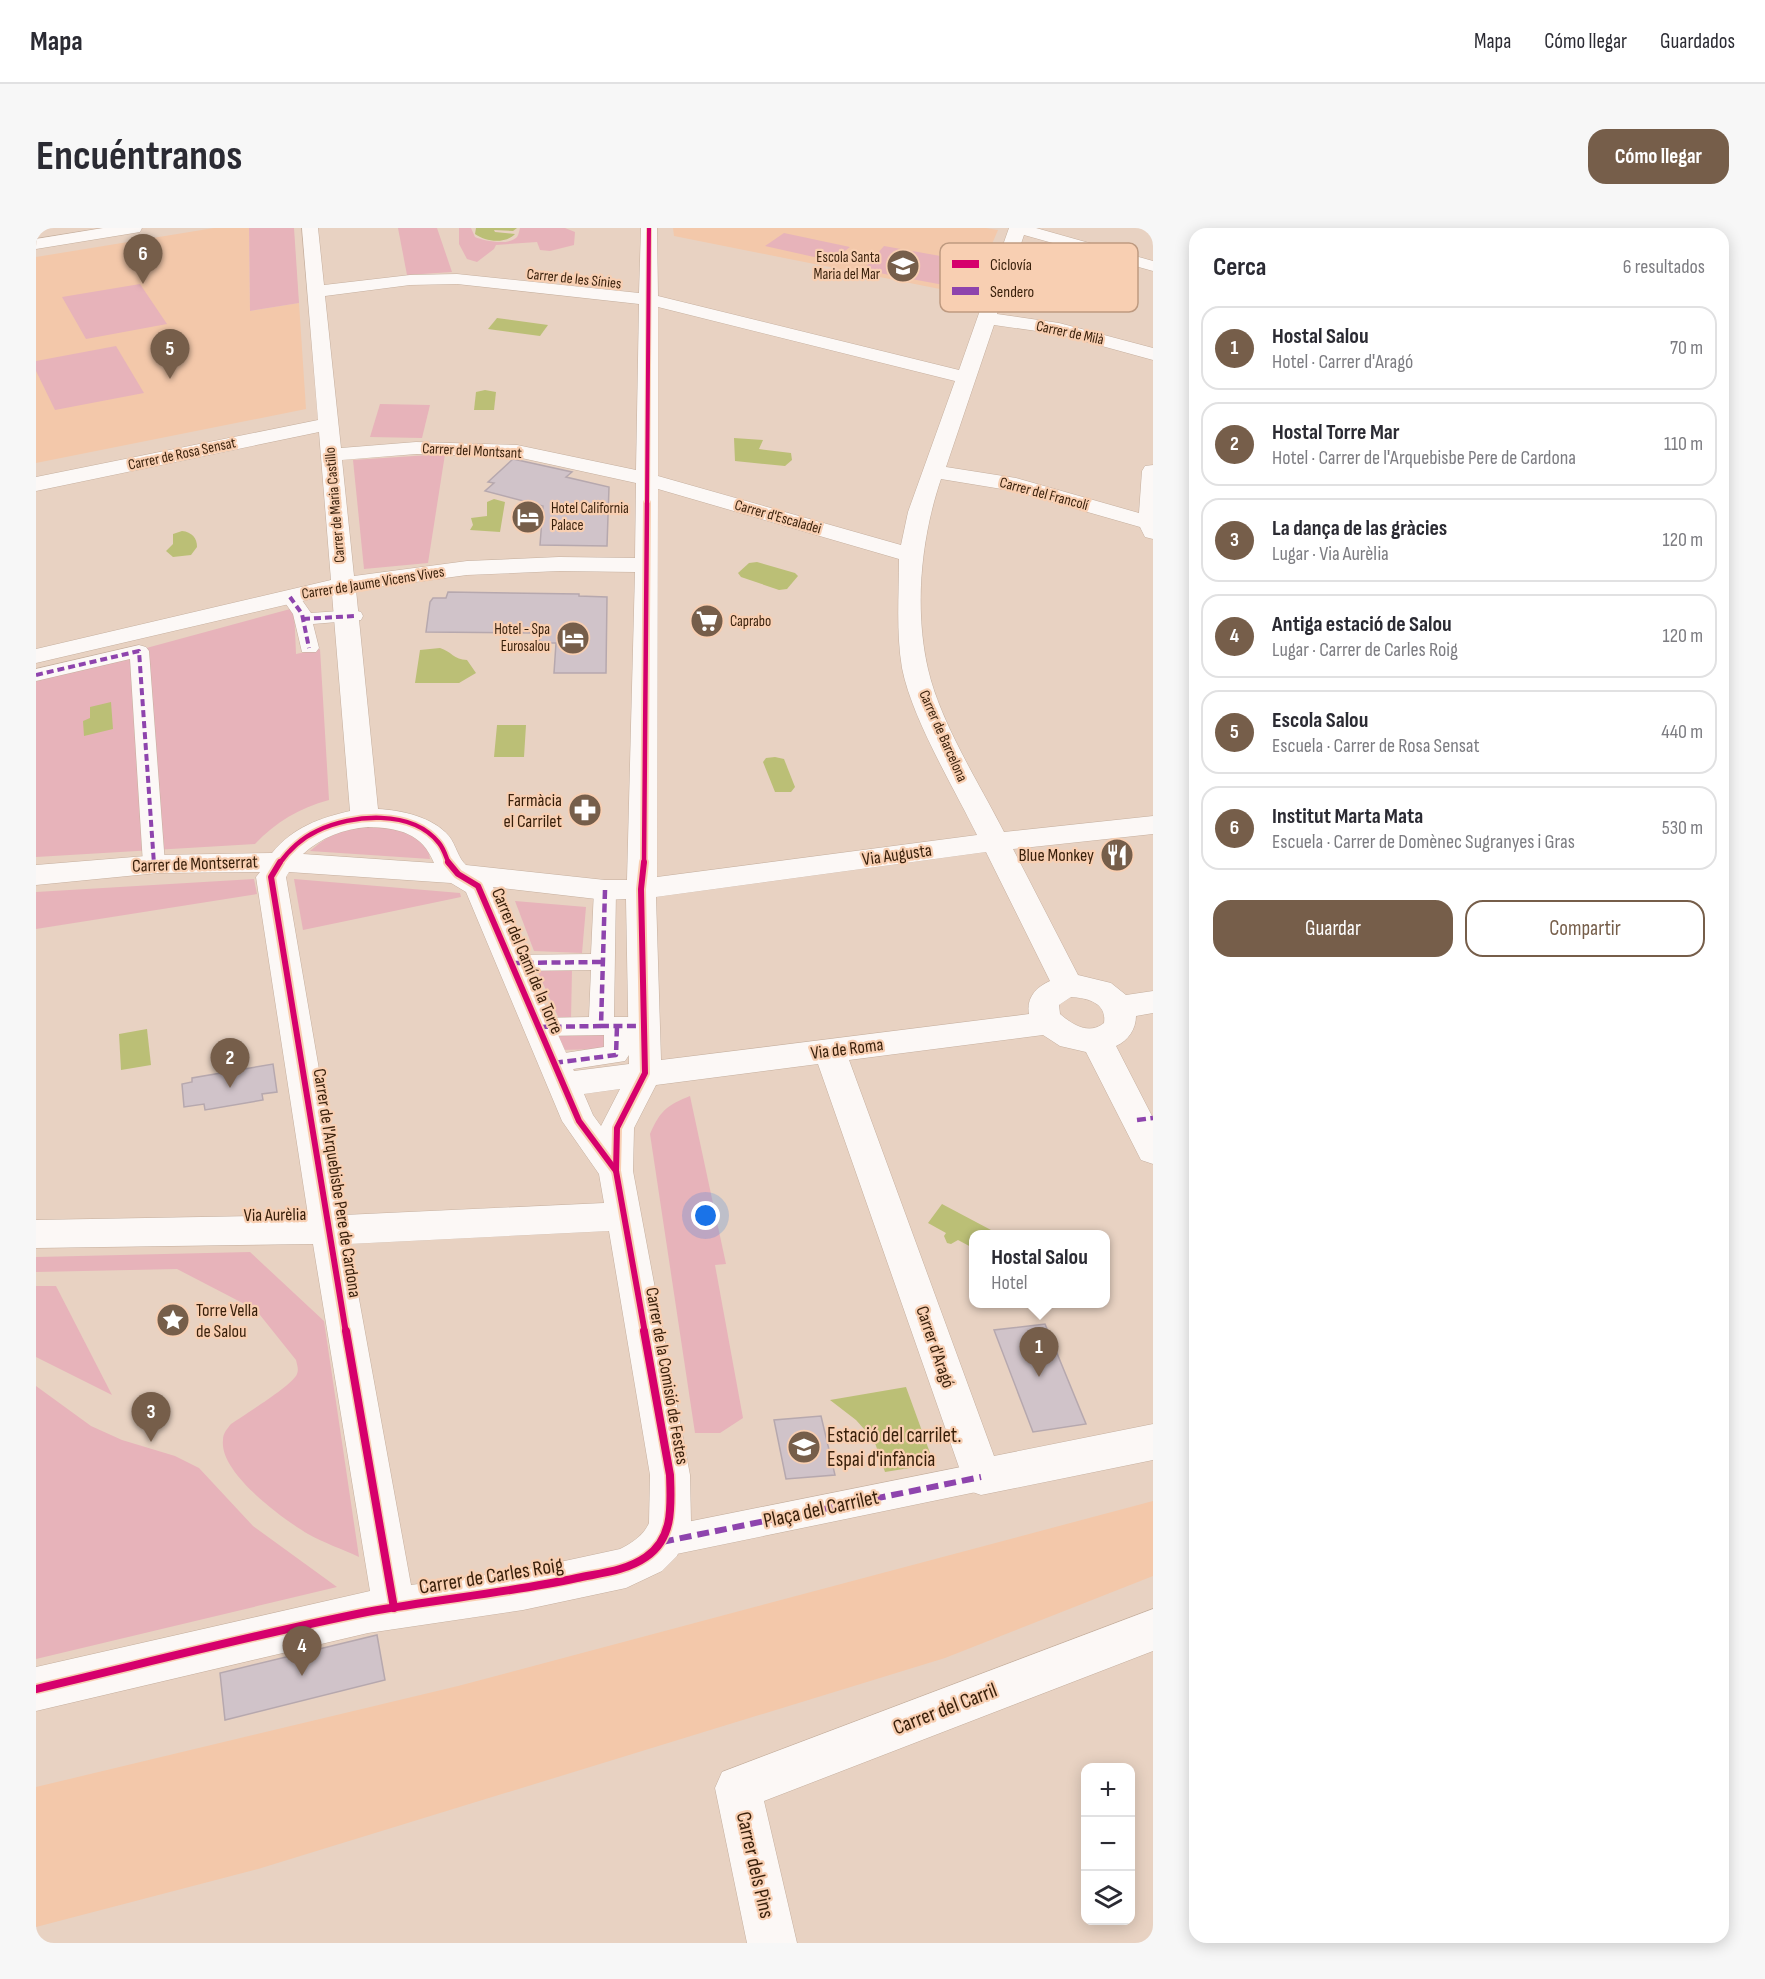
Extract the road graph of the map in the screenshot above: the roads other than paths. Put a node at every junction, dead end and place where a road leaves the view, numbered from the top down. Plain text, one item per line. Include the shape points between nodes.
1 (134, 228) edge
2 (310, 228) edge
3 (649, 228) edge
4 (1018, 228) edge
5 (1013, 243) edge
6 (1071, 243) edge
7 (36, 244) edge
8 (1138, 262) edge
9 (1153, 266) edge
10 (316, 292) junction
11 (648, 299) junction
12 (989, 312) edge
13 (987, 318) junction
14 (1153, 354) edge
15 (964, 377) junction
16 (328, 424) junction
17 (331, 455) junction
18 (933, 471) junction
19 (1153, 471) edge
20 (646, 479) junction
21 (36, 484) edge
22 (1152, 526) edge
23 (911, 555) junction
24 (646, 565) junction
25 (342, 585) junction
26 (290, 597) junction
27 (350, 617) junction
28 (303, 619) junction
29 (309, 648) dead end
30 (36, 656) edge
31 (36, 675) edge
32 (365, 818) junction
33 (1153, 825) edge
34 (994, 842) junction
35 (280, 862) junction
36 (154, 864) junction
37 (459, 874) junction
38 (36, 875) edge
39 (641, 889) junction
40 (604, 890) junction
41 (602, 962) junction
42 (511, 963) junction
43 (1068, 986) junction
44 (1153, 1002) edge
45 (1119, 1007) junction
46 (1049, 1023) junction
47 (539, 1026) junction
48 (620, 1026) junction
49 (1097, 1041) junction
50 (830, 1051) junction
51 (559, 1073) junction
52 (645, 1073) junction
53 (1145, 1119) edge
54 (1153, 1151) edge
55 (616, 1171) junction
56 (623, 1216) junction
57 (329, 1229) junction
58 (36, 1234) edge
59 (1153, 1442) edge
60 (981, 1477) junction
61 (662, 1542) junction
62 (394, 1608) junction
63 (1153, 1630) edge
64 (36, 1689) edge
65 (738, 1788) joint
66 (772, 1943) edge

1 - 7 street
2 - 10 street, Carrer de Maria Castillo
3 - 11 street
4 - 5 street, Carrer de Barcelona
4 - 6 street
8 - 9 street
10 - 11 street, Carrer de les Sínies via 410,280 457,279
10 - 16 street, Carrer de Maria Castillo
11 - 15 street, Carrer de les Sínies
11 - 20 street
12 - 13 street, Carrer de Barcelona
13 - 14 street, Carrer de Milà via 1059,329
13 - 15 street, Carrer de Barcelona
15 - 18 street, Carrer de Barcelona
16 - 17 street, Carrer de Maria Castillo
16 - 21 street, Carrer de Rosa Sensat
17 - 20 street, Carrer del Montsant via 416,448 517,452
17 - 25 street, Carrer de Maria Castillo
18 - 22 street, Carrer del Francolí via 1016,485
18 - 23 street, Carrer de Barcelona via 919,512
19 - 22 street
20 - 23 street, Carrer d'Escaladei
20 - 24 street
23 - 34 street, Carrer de Barcelona via 910,624 915,669 933,720
24 - 25 street, Carrer de Jaume Vicens Vives via 467,568
24 - 39 street
25 - 26 street, Carrer de Jaume Vicens Vives
25 - 27 street, Carrer de Maria Castillo
26 - 28 street
26 - 30 street, Carrer de Jaume Vicens Vives
27 - 28 street
27 - 32 street, Carrer de Maria Castillo
28 - 29 street
31 - 36 street via 139,651
32 - 35 street via 312,833
32 - 37 street, Carrer del Camí de la Torre via 398,821 426,832 439,843
33 - 34 street, Via Augusta
34 - 39 street, Via Augusta
34 - 43 street, Carrer de Barcelona
35 - 36 street, Carrer de Montserrat
35 - 37 street, Carrer de Montserrat
35 - 57 street, Carrer de l'Arquebisbe Pere de Cardona via 272,877
36 - 38 street, Carrer de Montserrat
37 - 40 street, Carrer de Montserrat
37 - 42 street, Carrer del Camí de la Torre via 478,886
39 - 40 street, Carrer de Montserrat
39 - 48 street
40 - 41 street
41 - 42 street
41 - 48 street
42 - 47 street, Carrer del Camí de la Torre
43 - 45 street via 1092,988
43 - 46 street via 1045,999 1042,1007
44 - 45 street
45 - 49 street via 1122,1016 1117,1032
46 - 49 street via 1065,1035
46 - 50 street, Via de Roma
47 - 48 street
47 - 51 street, Carrer del Camí de la Torre
48 - 51 street via 616,1055
48 - 52 street
49 - 53 street
50 - 52 street, Via de Roma
50 - 60 street, Carrer d'Aragó
51 - 52 street, Via de Roma
51 - 55 street, Carrer del Camí de la Torre via 579,1121
52 - 55 street, Carrer de la Comisió de Festes via 617,1128
53 - 54 street
55 - 56 street, Carrer de la Comisió de Festes
56 - 57 street, Via Aurèlia
56 - 61 street, Carrer de la Comisió de Festes via 670,1475 669,1523
57 - 58 street, Via Aurèlia
57 - 62 street, Carrer de l'Arquebisbe Pere de Cardona
59 - 60 street
60 - 61 street, Plaça del Carrilet
61 - 62 street, Carrer de Carles Roig via 647,1557 626,1568 523,1590
62 - 64 street, Carrer de Carles Roig
63 - 65 street, Carrer del Carril
65 - 66 street, Carrer dels Pins

